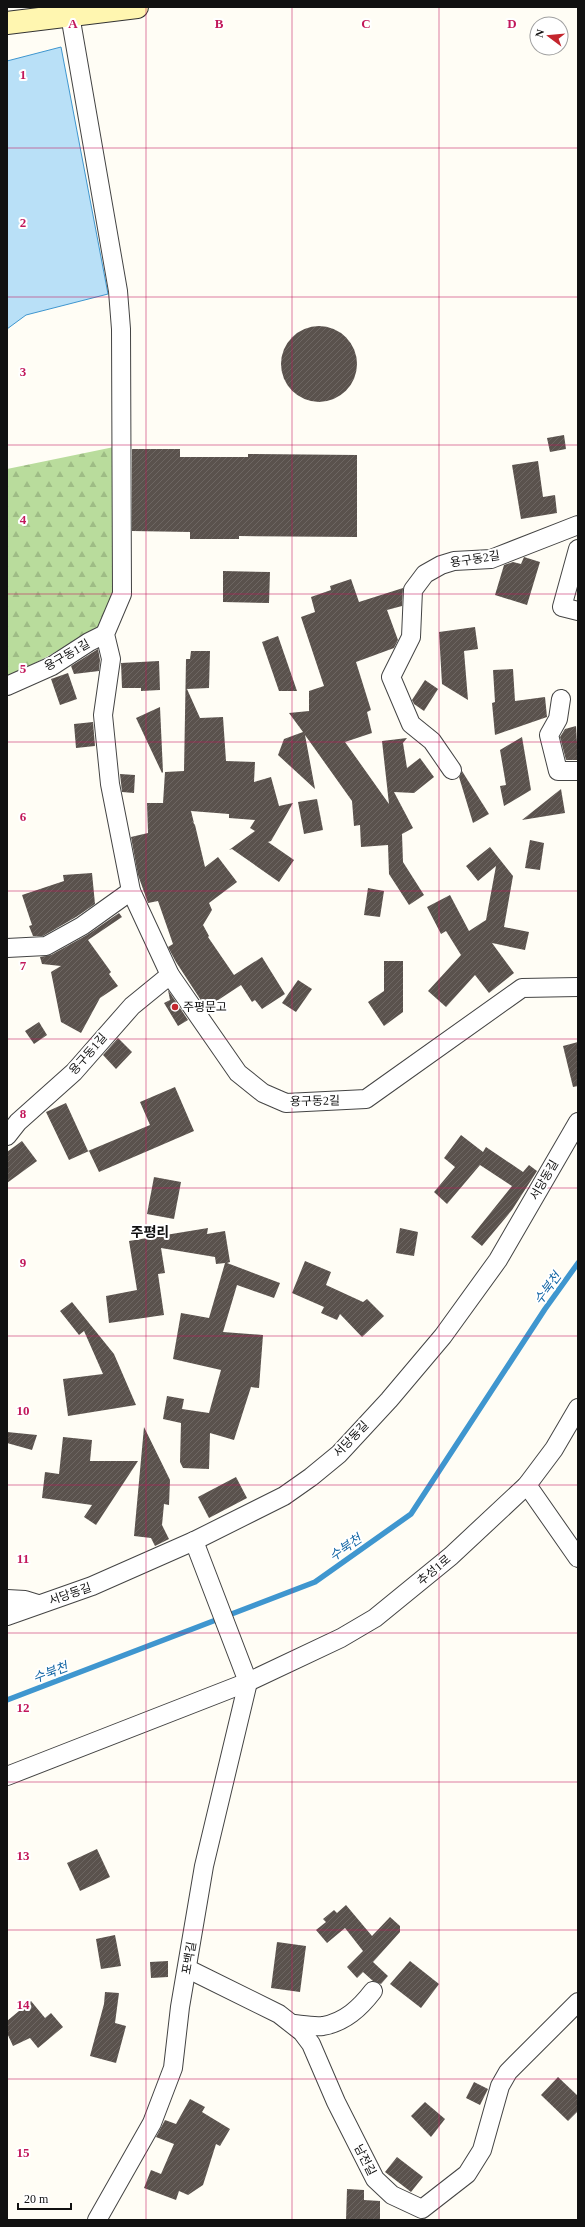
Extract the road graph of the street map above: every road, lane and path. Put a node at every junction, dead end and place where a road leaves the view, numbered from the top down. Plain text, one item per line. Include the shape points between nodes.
1 (137, 7) edge
2 (70, 15) junction
3 (7, 23) edge
4 (578, 525) edge
5 (578, 549) edge
6 (578, 611) edge
7 (105, 634) junction
8 (7, 686) edge
9 (561, 699) dead end
10 (452, 770) dead end
11 (578, 771) edge
12 (131, 891) junction
13 (7, 948) edge
14 (170, 975) junction
15 (578, 987) edge
16 (578, 1122) edge
17 (7, 1136) edge
18 (578, 1408) edge
19 (527, 1484) junction
20 (194, 1541) junction
21 (578, 1558) edge
22 (7, 1599) edge
23 (38, 1604) junction
24 (7, 1616) edge
25 (246, 1676) junction
26 (7, 1776) edge
27 (188, 1968) junction
28 (373, 1991) dead end
29 (578, 2002) edge
30 (294, 2024) junction
31 (97, 2220) edge

1 - 2 street
2 - 3 street
2 - 7 street via 118,291 121,329 122,594
4 - 10 street, 용구동2길 via 490,559 454,560 441,565 425,574 413,590 411,637 391,677 411,724 432,741
5 - 6 street via 562,607
7 - 8 street, 용구동1길 via 52,666
7 - 12 street, 용구동2길 via 111,659 103,715 105,748
9 - 11 street via 558,719 549,735 558,771
12 - 13 street via 82,926 46,946
12 - 14 street, 용구동2길
14 - 15 street, 용구동2길 via 238,1073 263,1094 286,1103 366,1099 522,988
14 - 17 street, 용구동1길 via 132,1006 74,1072 18,1122
16 - 20 street, 서당동길 via 498,1260 443,1336 389,1400 339,1454 311,1477 284,1496
18 - 19 street, 추성1로 via 554,1449
19 - 21 street
19 - 25 street, 추성1로 via 451,1556 375,1618 341,1638
20 - 23 street, 서당동길 via 92,1586
20 - 25 street
22 - 23 street
23 - 24 street, 서당동길
25 - 26 street
25 - 27 street, 포백길 via 204,1866
27 - 30 street, 남전길 via 280,2014
27 - 31 street, 포백길 via 180,2007 173,2068 166,2090 152,2123
28 - 30 street via 360,2008 346,2018 322,2026
29 - 30 street, 남전길 via 508,2072 500,2086 482,2150 468,2174 422,2209 392,2195 375,2179 336,2102 311,2044

